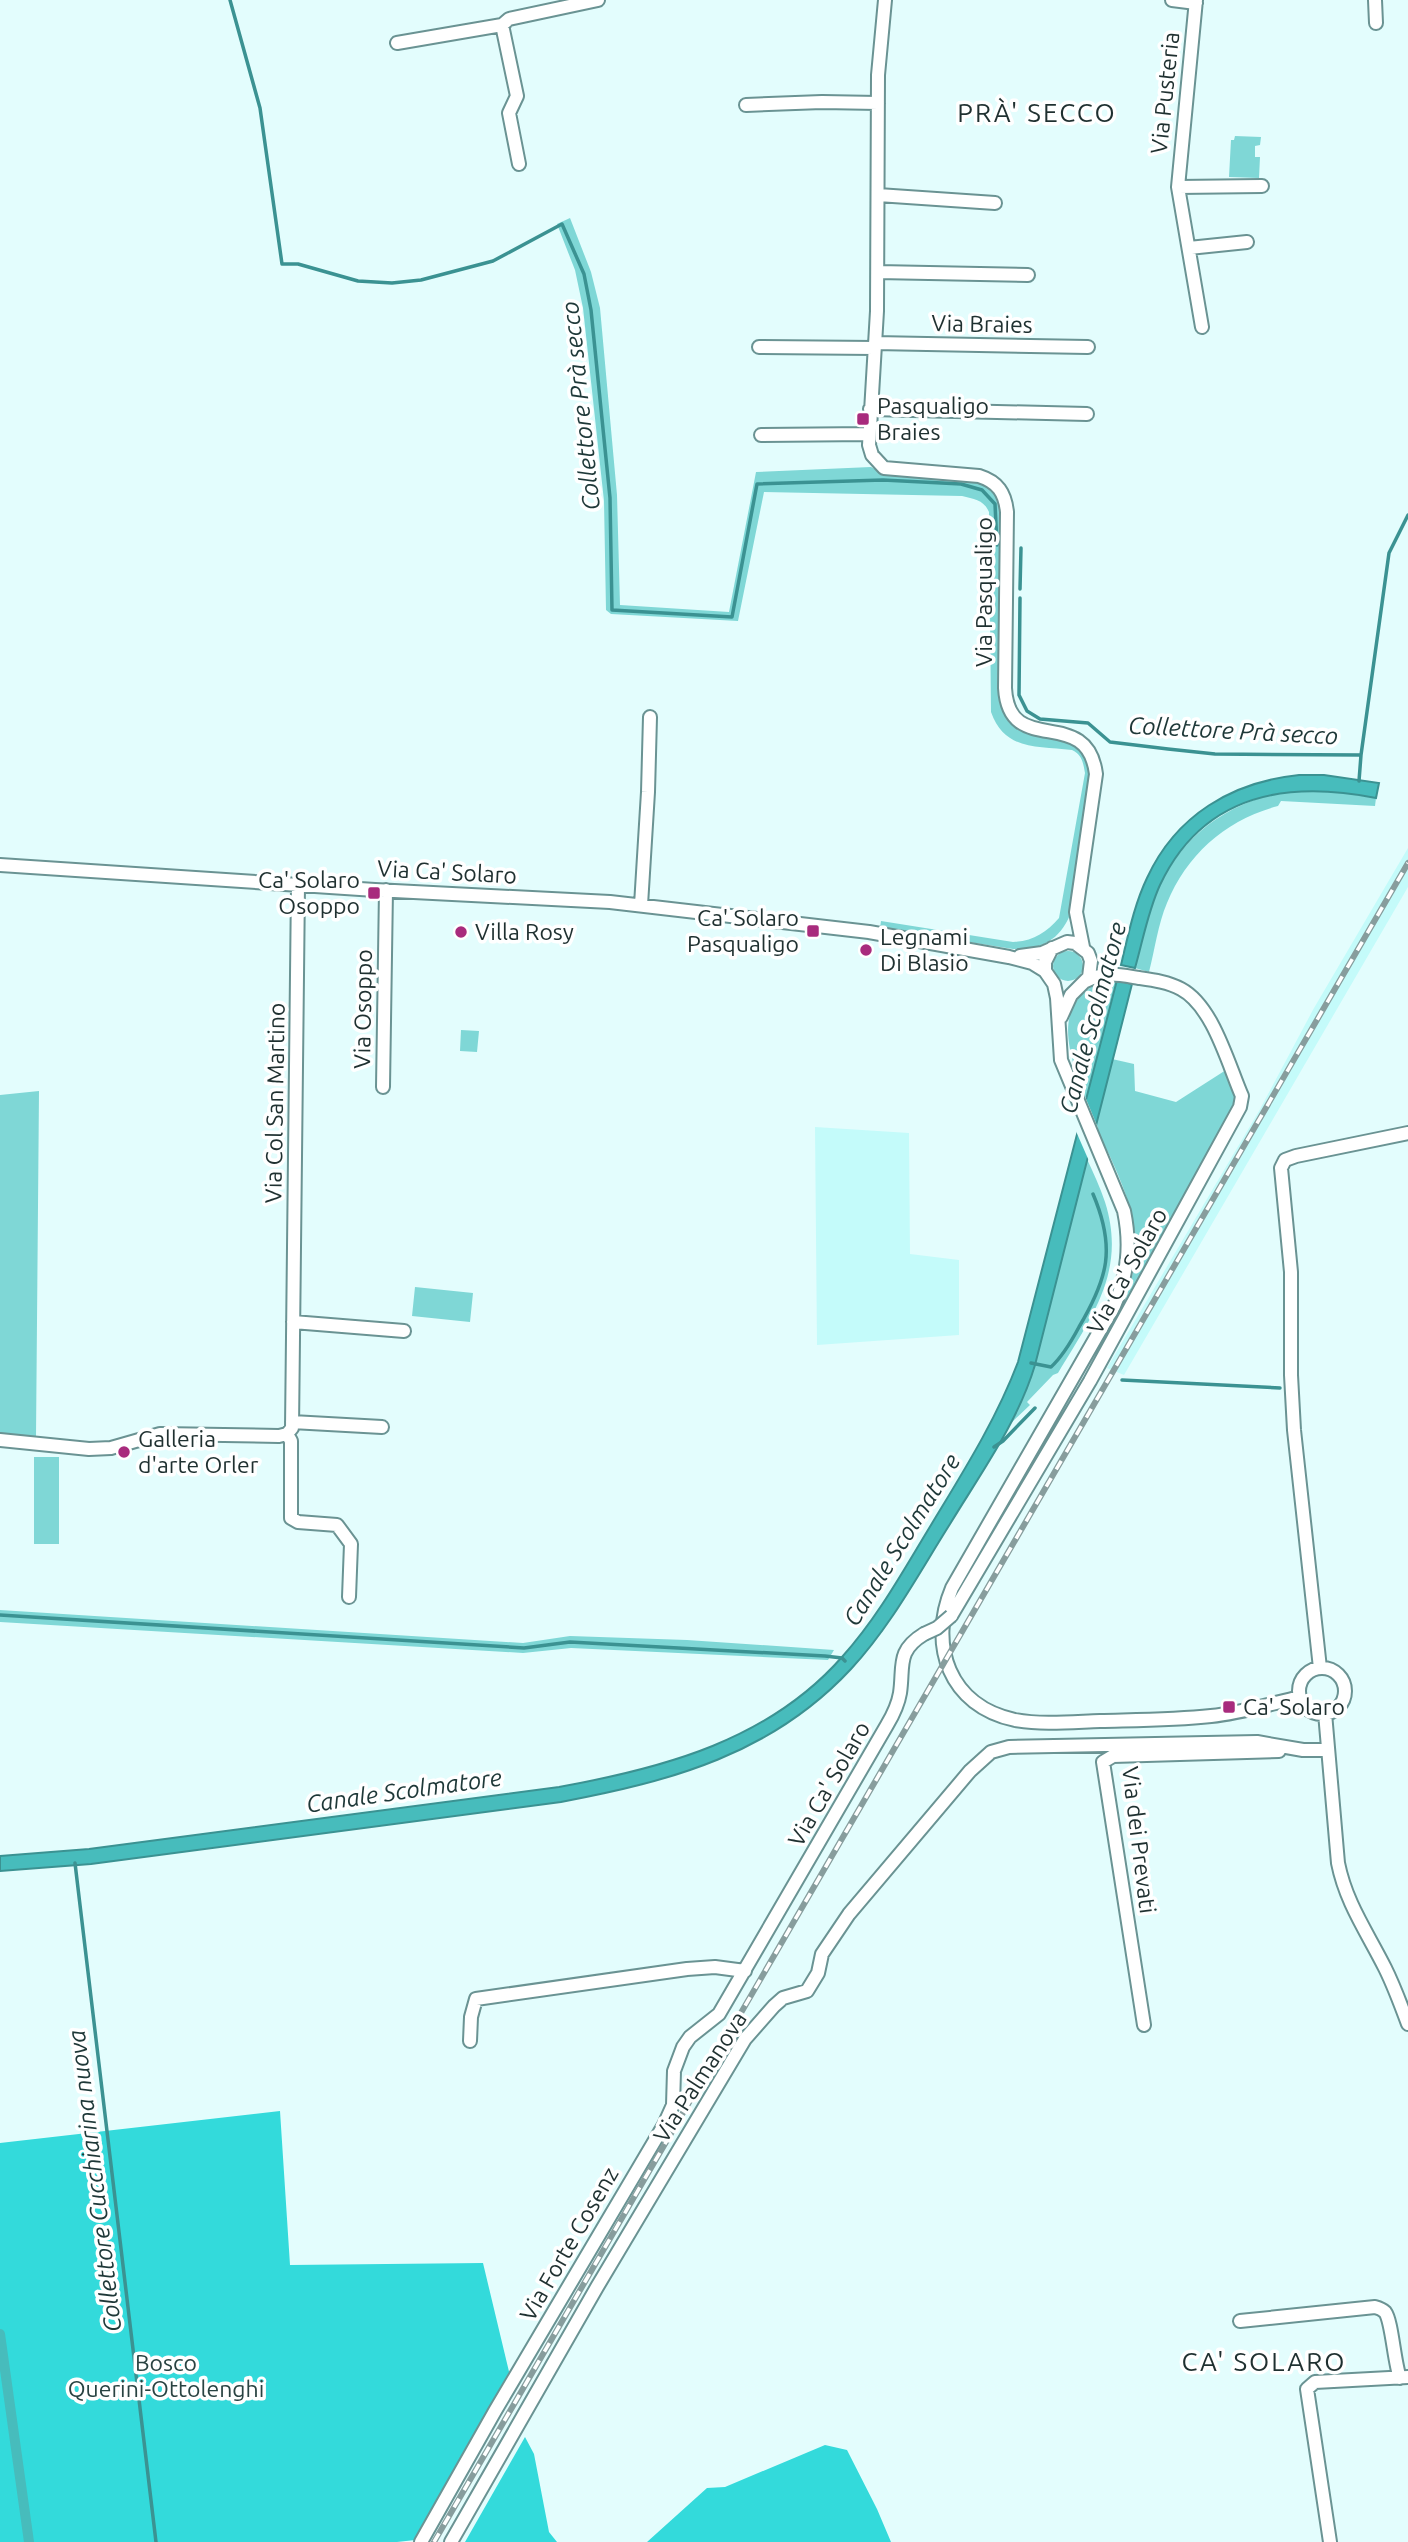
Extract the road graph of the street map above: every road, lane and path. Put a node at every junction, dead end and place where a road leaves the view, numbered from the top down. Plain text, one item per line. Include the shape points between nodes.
1 (598, 0) edge
2 (885, 0) edge
3 (1171, 0) edge
4 (1375, 0) edge
5 (1196, 1) edge
6 (1376, 23) dead end
7 (502, 25) junction
8 (397, 43) dead end
9 (878, 103) junction
10 (746, 105) dead end
11 (519, 164) dead end
12 (1262, 186) dead end
13 (1178, 187) junction
14 (878, 195) junction
15 (995, 203) dead end
16 (1247, 242) dead end
17 (1189, 248) junction
18 (878, 272) junction
19 (1028, 275) dead end
20 (1202, 327) dead end
21 (875, 345) junction
22 (759, 347) dead end
23 (1088, 347) dead end
24 (870, 409) junction
25 (1087, 414) dead end
26 (869, 434) junction
27 (761, 435) dead end
28 (650, 717) dead end
29 (0, 865) edge
30 (298, 885) junction
31 (386, 890) junction
32 (641, 905) junction
33 (1076, 912) junction
34 (1056, 946) junction
35 (1085, 950) junction
36 (1009, 957) junction
37 (1045, 971) junction
38 (1118, 974) junction
39 (1054, 984) junction
40 (1082, 984) junction
41 (1059, 1022) junction
42 (383, 1087) dead end
43 (1408, 1133) edge
44 (293, 1322) junction
45 (404, 1331) dead end
46 (382, 1427) dead end
47 (290, 1428) junction
48 (0, 1440) edge
49 (349, 1597) dead end
50 (1320, 1668) junction
51 (1300, 1697) junction
52 (1325, 1713) junction
53 (1290, 1747) junction
54 (1327, 1749) junction
55 (745, 1971) junction
56 (1408, 2024) edge
57 (1144, 2025) dead end
58 (470, 2040) dead end
59 (1240, 2321) dead end
60 (1404, 2378) edge
61 (421, 2542) edge
62 (451, 2542) edge
63 (1330, 2542) edge

1 - 7 street via 509,19
2 - 9 street, Via Pasqualigo
3 - 5 street, Via Pusteria
4 - 6 street
5 - 13 street, Via Pusteria
7 - 8 street
7 - 11 street via 517,96 509,113
9 - 10 street
9 - 14 street, Via Pasqualigo
12 - 13 street, Via Pusteria
13 - 17 street, Via Pusteria
14 - 15 street
14 - 18 street, Via Pasqualigo
16 - 17 street
17 - 20 street, Via Pusteria
18 - 19 street
18 - 21 street, Via Pasqualigo
21 - 22 street, Via Braies
21 - 23 street, Via Braies
21 - 24 street, Via Pasqualigo
24 - 25 street
24 - 26 street, Via Pasqualigo
26 - 27 street
26 - 33 street, Via Pasqualigo via 872,454 884,468 979,476 1003,493 1007,512 1008,707 1025,726 1081,740 1095,766
28 - 32 street
29 - 30 street, Via Ca' Solaro
30 - 31 street, Via Ca' Solaro
30 - 44 street, Via Col San Martino
31 - 32 street, Via Ca' Solaro
31 - 42 street, Via Osoppo
32 - 36 street, Via Ca' Solaro via 860,930
33 - 34 street, Via Pasqualigo
33 - 35 street, Via Pasqualigo
34 - 35 street, Via Ca' Solaro via 1067,942
34 - 36 street, Via Ca' Solaro via 1030,956
34 - 37 street via 1045,962
35 - 38 street, Via Ca' Solaro
35 - 40 street, Via Ca' Solaro via 1091,969
36 - 37 street, Via Ca' Solaro
37 - 39 street, Via Ca' Solaro
38 - 40 street, Via Ca' Solaro via 1102,974
38 - 55 street, Via Ca' Solaro, bridge via 1168,983 1199,1002 1242,1096 1240,1107 1090,1381 951,1616 914,1640 901,1661 900,1693 887,1725
39 - 40 street, Via Ca' Solaro via 1061,988
39 - 41 street, Via Ca' Solaro
40 - 41 street, Via Ca' Solaro via 1064,1006
41 - 51 street, Via Ca' Solaro via 1060,1060 1119,1196 1128,1262 1121,1290 1090,1349 952,1588 941,1629 948,1668 983,1708 1026,1721 1212,1716
43 - 50 street via 1296,1156 1283,1164 1280,1174 1291,1272 1294,1430
44 - 45 street
44 - 47 street, Via Col San Martino
46 - 47 street
47 - 48 street via 279,1436 160,1434 111,1448 89,1449
47 - 49 street, Via Col San Martino via 291,1518 337,1525 351,1544
50 - 51 street via 1301,1681
50 - 52 street via 1334,1671 1345,1688 1337,1707
51 - 52 street via 1307,1708
52 - 54 street
53 - 54 street, Via Palmanova
53 - 57 street, Via dei Prevati via 1285,1751 1112,1756 1103,1762
53 - 62 street, Via Palmanova via 1257,1742 1009,1747 991,1752 970,1771 849,1913 822,1954 818,1973 807,1990 783,1998 745,2039
54 - 56 street via 1342,1882
55 - 58 street via 687,1969 476,1999
55 - 61 street, Via Forte Cosenz via 719,2014 683,2047 674,2071 673,2105 664,2125
59 - 60 street via 1382,2309 1388,2319 1395,2365
60 - 63 street via 1315,2382 1307,2389

